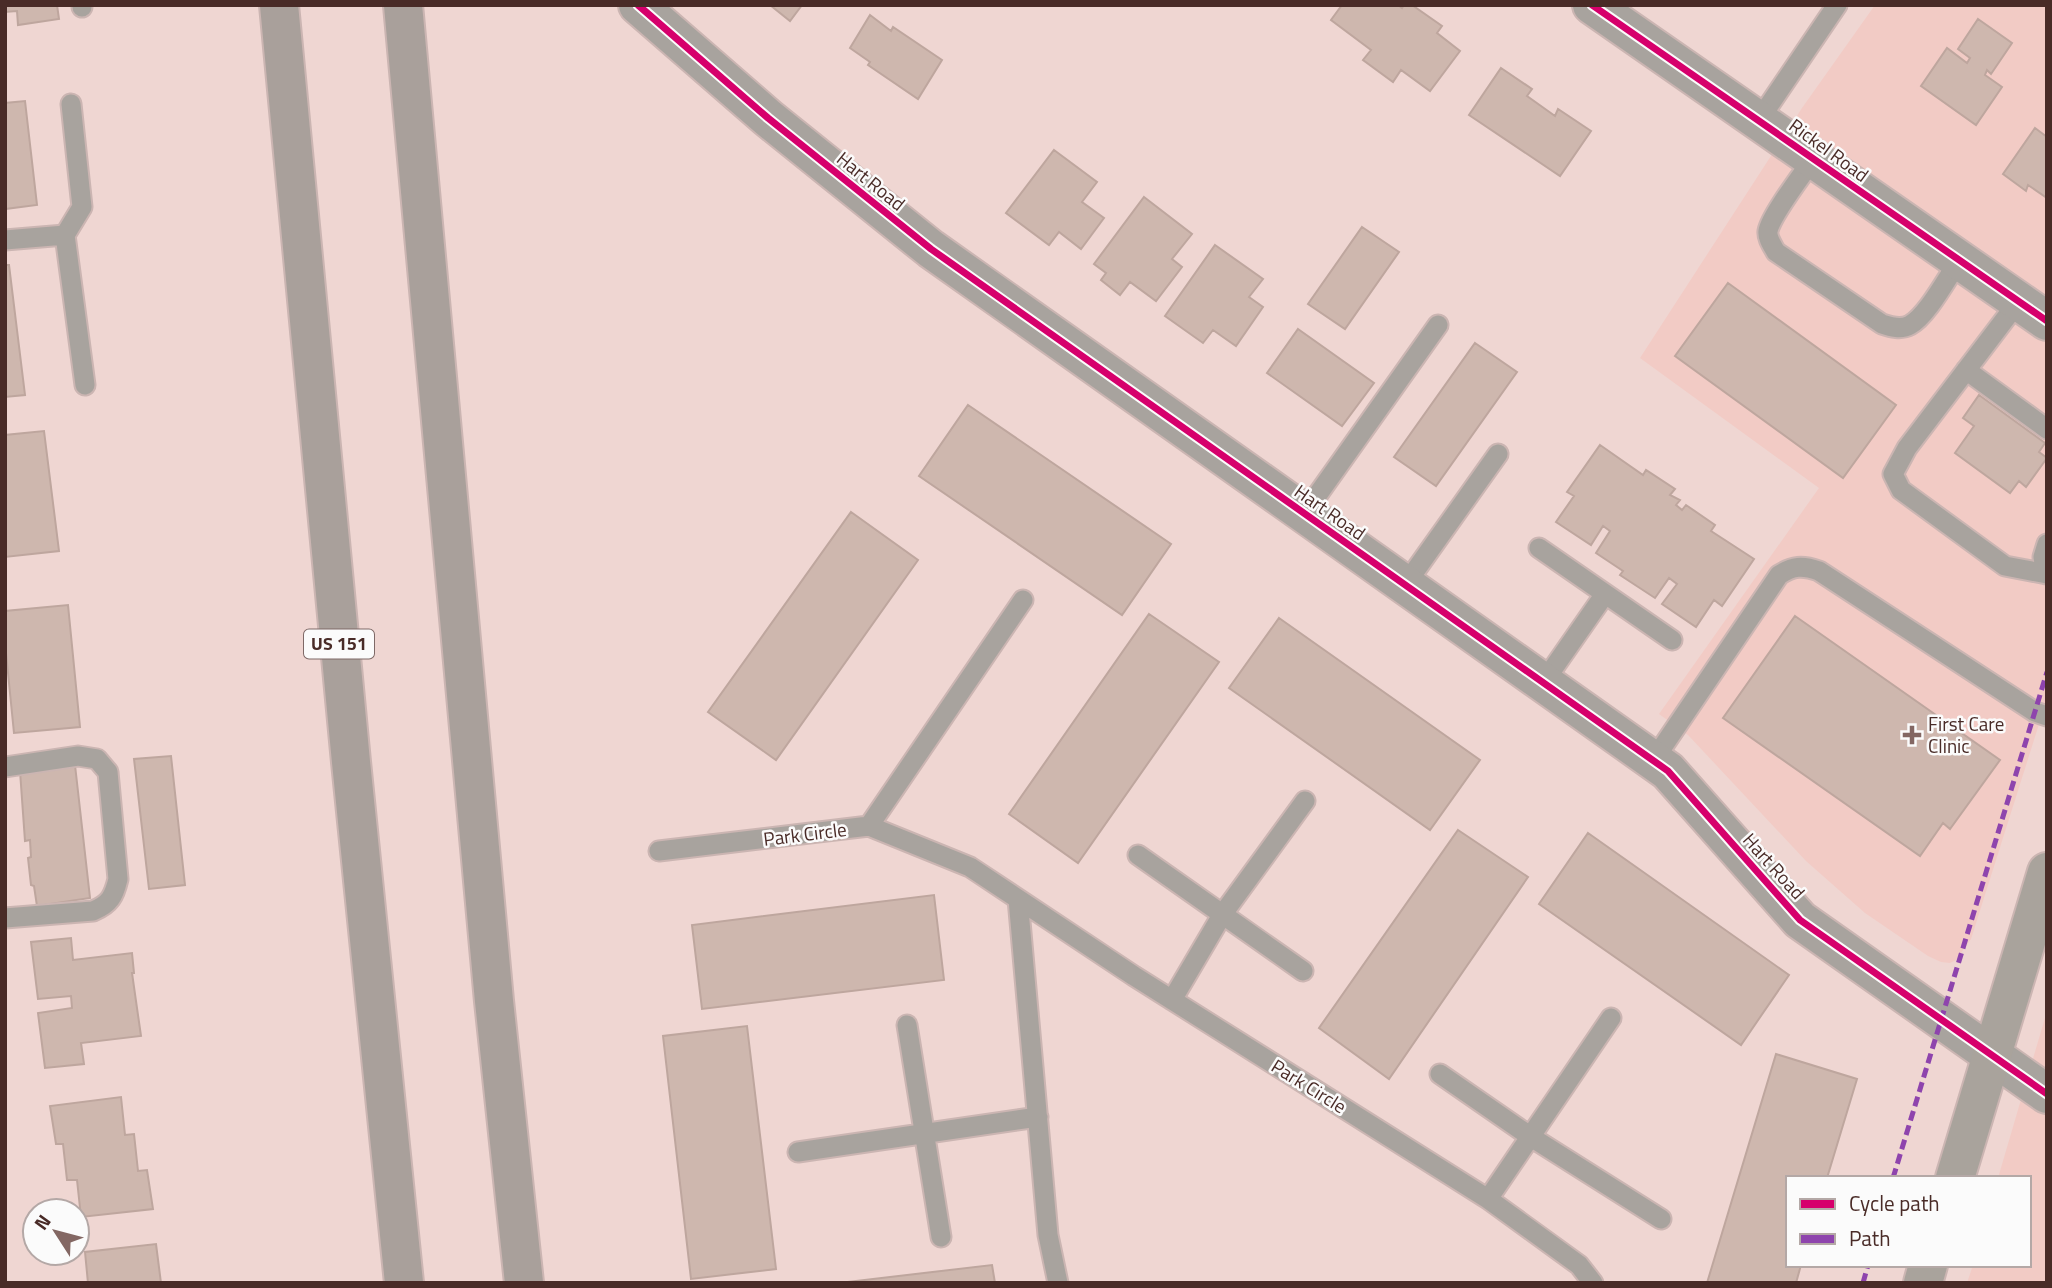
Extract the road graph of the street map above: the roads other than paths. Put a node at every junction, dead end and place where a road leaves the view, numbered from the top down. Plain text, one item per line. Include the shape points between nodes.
1 (279, 5) edge
2 (403, 5) edge
3 (638, 5) edge
4 (1592, 5) edge
5 (1837, 5) edge
6 (71, 104) dead end
7 (1759, 120) junction
8 (1814, 159) junction
9 (65, 235) junction
10 (5, 240) edge
11 (1959, 261) junction
12 (2032, 312) edge
13 (1438, 325) dead end
14 (1966, 370) junction
15 (85, 385) dead end
16 (2047, 429) edge
17 (1498, 454) dead end
18 (1304, 514) junction
19 (2047, 544) edge
20 (1539, 548) dead end
21 (2046, 574) edge
22 (1405, 585) junction
23 (1605, 594) junction
24 (1023, 600) dead end
25 (1672, 640) dead end
26 (1543, 683) junction
27 (2047, 716) edge
28 (1653, 761) junction
29 (5, 767) edge
30 (1305, 801) dead end
31 (869, 826) junction
32 (659, 851) dead end
33 (1138, 855) dead end
34 (2047, 872) edge
35 (1018, 899) junction
36 (1222, 915) junction
37 (5, 918) edge
38 (1303, 971) dead end
39 (1172, 1000) junction
40 (1611, 1018) dead end
41 (907, 1025) dead end
42 (1992, 1054) junction
43 (1440, 1074) dead end
44 (2047, 1094) edge
45 (1038, 1117) junction
46 (925, 1133) junction
47 (1531, 1137) junction
48 (798, 1152) dead end
49 (1956, 1176) edge
50 (1488, 1199) junction
51 (1661, 1219) dead end
52 (942, 1237) dead end
53 (404, 1283) edge
54 (524, 1283) edge
55 (1058, 1283) edge
56 (1593, 1283) edge

1 - 53 highway, US 151
2 - 54 highway via 491,974
3 - 18 street, Hart Road via 768,118 931,249
4 - 7 street, Rickel Road
5 - 7 lane
6 - 9 lane via 82,206
7 - 8 street, Rickel Road
8 - 11 street, Rickel Road
8 - 11 lane via 1768,230 1776,252 1882,324 1895,328 1910,325 1923,313
9 - 10 lane
9 - 15 lane
11 - 12 street, Rickel Road
12 - 14 lane
13 - 18 lane
14 - 16 lane
14 - 21 lane via 1893,474 1901,490 2005,566
17 - 22 lane
18 - 22 street, Hart Road
19 - 21 lane via 2043,557
20 - 23 lane
22 - 26 street, Hart Road
23 - 25 lane
23 - 26 lane
24 - 31 lane
26 - 28 street, Hart Road
27 - 28 lane via 1819,571 1804,566 1779,575
28 - 42 street, Hart Road via 1668,771 1800,920
29 - 37 lane via 78,756 96,759 108,772 118,878 106,906 93,911
30 - 36 lane
31 - 32 lane, Park Circle
31 - 35 lane, Park Circle via 970,867
33 - 36 lane
34 - 42 main road
35 - 39 lane, Park Circle
35 - 45 lane
36 - 38 lane
36 - 39 lane
39 - 50 lane, Park Circle
40 - 47 lane
41 - 46 lane
42 - 44 street, Hart Road
42 - 49 main road
43 - 47 lane
45 - 46 lane
45 - 55 lane via 1048,1236
46 - 48 lane
46 - 52 lane
47 - 50 lane
47 - 51 lane
50 - 56 lane, Park Circle via 1579,1265

